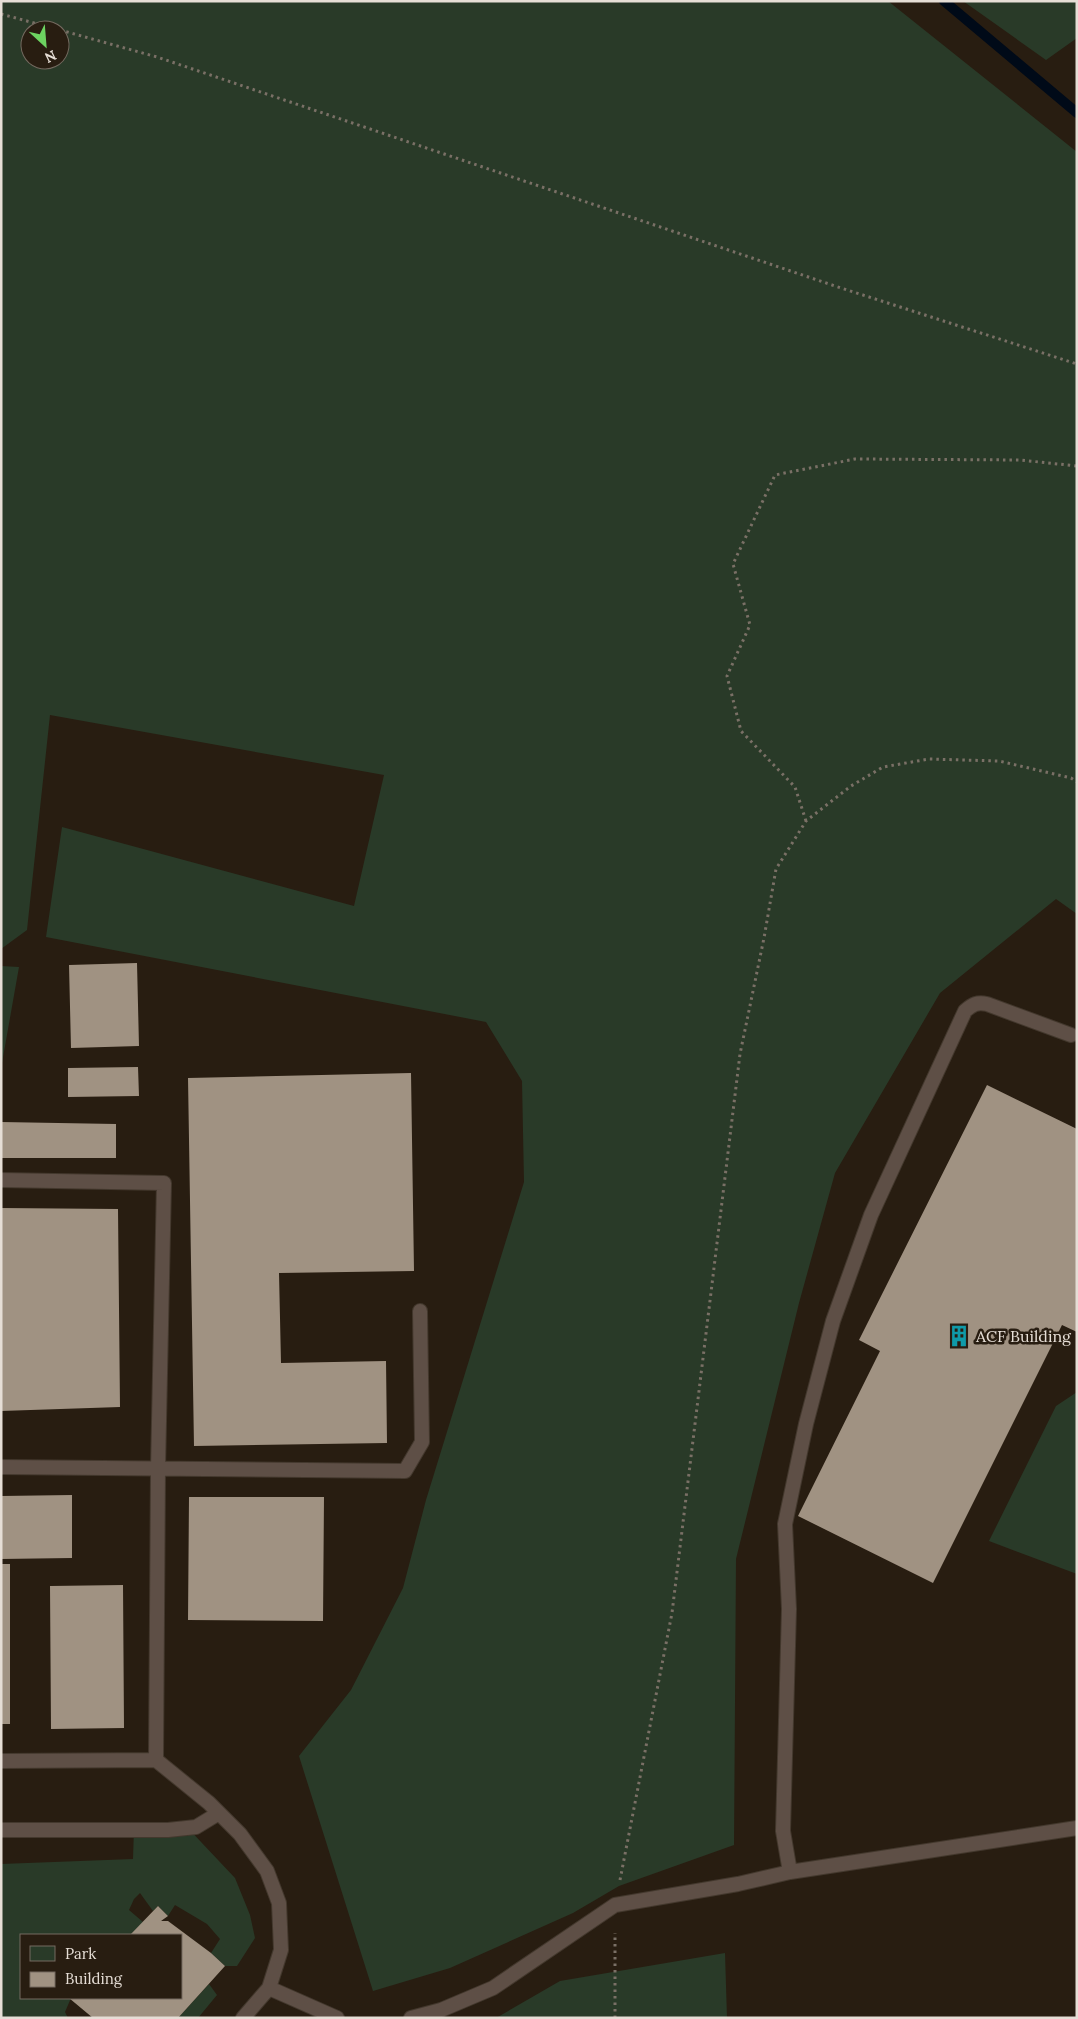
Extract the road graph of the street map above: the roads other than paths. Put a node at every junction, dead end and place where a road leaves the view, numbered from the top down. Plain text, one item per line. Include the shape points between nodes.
1 (1071, 1035) dead end
2 (1, 1180) edge
3 (420, 1311) dead end
4 (1, 1467) edge
5 (158, 1469) junction
6 (156, 1760) junction
7 (1, 1761) edge
8 (219, 1813) junction
9 (1077, 1828) edge
10 (1, 1830) edge
11 (790, 1872) junction
12 (269, 1988) junction
13 (243, 2018) edge
14 (337, 2018) edge
15 (411, 2018) edge

1 - 11 lane via 980,1002 965,1011 871,1215 833,1321 806,1424 785,1524 789,1610 783,1831
2 - 5 lane via 164,1183
3 - 5 lane via 422,1442 405,1471
4 - 5 lane
5 - 6 lane
6 - 7 lane
6 - 8 lane
8 - 10 lane via 196,1828
8 - 12 lane via 240,1834 267,1871 280,1903 281,1950
9 - 11 lane
11 - 15 lane via 615,1905 493,1988 441,2010
12 - 13 lane
12 - 14 lane

